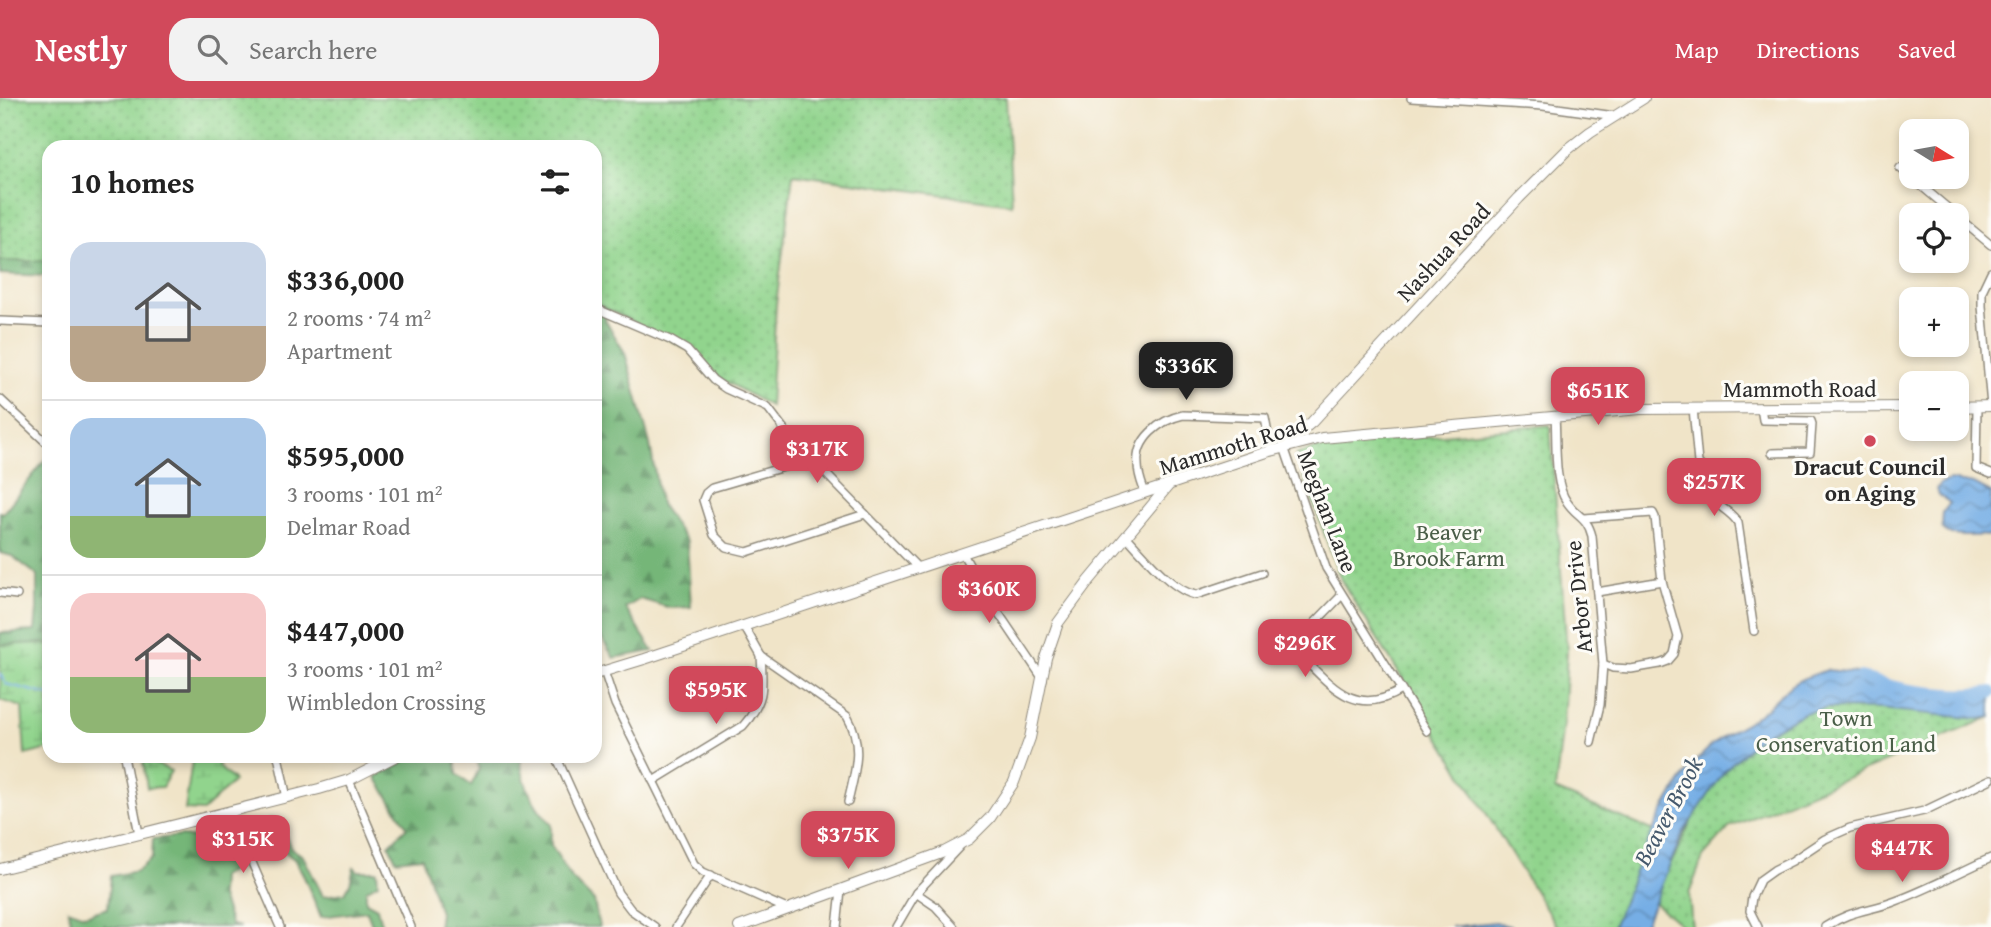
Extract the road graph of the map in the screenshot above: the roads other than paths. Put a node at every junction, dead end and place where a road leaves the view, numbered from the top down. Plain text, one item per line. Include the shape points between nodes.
1 (1411, 98) edge
2 (1644, 98) edge
3 (1615, 116) junction
4 (1924, 189) edge
5 (1941, 203) edge
6 (1969, 227) edge
7 (1991, 245) edge
8 (1991, 272) edge
9 (602, 311) edge
10 (0, 321) edge
11 (42, 323) edge
12 (0, 400) edge
13 (1991, 406) edge
14 (1899, 407) edge
15 (1969, 407) edge
16 (1977, 407) junction
17 (1693, 408) junction
18 (1760, 408) junction
19 (1555, 416) junction
20 (42, 439) edge
21 (1284, 447) junction
22 (1271, 450) junction
23 (1772, 453) dead end
24 (811, 459) junction
25 (1991, 474) edge
26 (1168, 485) junction
27 (1145, 493) junction
28 (1129, 498) junction
29 (1147, 510) junction
30 (865, 514) junction
31 (1584, 518) junction
32 (1127, 537) junction
33 (963, 554) junction
34 (918, 568) junction
35 (1262, 573) dead end
36 (1662, 581) junction
37 (1597, 592) junction
38 (0, 593) edge
39 (18, 595) dead end
40 (1341, 596) junction
41 (744, 626) junction
42 (1754, 631) dead end
43 (761, 656) junction
44 (1603, 664) junction
45 (602, 671) edge
46 (602, 676) edge
47 (1042, 679) junction
48 (1401, 690) junction
49 (1427, 731) dead end
50 (1591, 742) dead end
51 (125, 763) edge
52 (280, 763) edge
53 (382, 763) edge
54 (559, 763) edge
55 (1991, 779) edge
56 (349, 780) junction
57 (653, 781) junction
58 (287, 798) junction
59 (848, 802) dead end
60 (230, 812) junction
61 (139, 834) junction
62 (968, 839) junction
63 (1991, 858) edge
64 (1, 866) edge
65 (711, 875) junction
66 (841, 890) junction
67 (916, 894) junction
68 (787, 909) junction
69 (281, 927) edge
70 (411, 927) edge
71 (655, 927) edge
72 (676, 927) edge
73 (739, 927) edge
74 (837, 927) edge
75 (896, 927) edge
76 (954, 927) edge
77 (1758, 927) edge
78 (1825, 927) edge

1 - 3 street via 1543,106
2 - 3 main road, Nashua Road
3 - 21 main road, Nashua Road via 1574,144 1541,176
4 - 5 street
6 - 7 street
8 - 13 street via 1982,291
9 - 24 street via 687,350 713,380 768,408
10 - 11 street
12 - 20 street
13 - 16 main road
14 - 18 main road, Mammoth Road
15 - 16 main road
16 - 25 street via 1976,468
17 - 18 main road, Mammoth Road
17 - 19 main road, Mammoth Road
17 - 42 street via 1698,463 1711,477 1710,496 1738,523
18 - 23 street via 1763,420 1812,424 1810,452
19 - 21 main road, Mammoth Road via 1322,438
19 - 31 street, Arbor Drive via 1562,494
21 - 22 main road, Mammoth Road
21 - 40 street, Meghan Lane via 1326,568
22 - 26 main road, Mammoth Road
22 - 27 street via 1265,418 1170,418 1149,432 1142,447 1137,462
24 - 30 street
24 - 30 street via 712,488 704,500 714,535 726,547 747,552
26 - 27 main road, Mammoth Road
26 - 29 main road
27 - 28 main road, Mammoth Road
28 - 29 main road via 1143,503
28 - 33 main road, Mammoth Road
29 - 32 main road
30 - 34 street
31 - 36 street via 1653,513
31 - 37 street, Arbor Drive via 1592,536
32 - 35 street via 1187,594
32 - 47 main road via 1058,623
33 - 34 main road, Mammoth Road
33 - 47 street
34 - 41 main road, Mammoth Road
36 - 37 street
36 - 44 street via 1678,637 1674,654 1660,664 1631,669
37 - 44 street, Arbor Drive
38 - 39 street
40 - 48 street, Meghan Lane
40 - 48 street via 1301,637 1298,653 1340,694 1354,700 1381,699
41 - 43 street
41 - 45 main road, Mammoth Road
43 - 57 street via 761,700 749,720
43 - 59 street via 847,716 858,750
44 - 50 street, Arbor Drive
46 - 57 street
47 - 62 main road via 1030,738 1014,782 990,818
48 - 49 street, Meghan Lane
51 - 61 street
52 - 58 street
53 - 56 main road
54 - 71 street via 618,893 631,910
55 - 77 street via 1924,811 1837,834 1774,870 1760,880 1752,897 1750,911
56 - 58 main road
56 - 70 street
57 - 65 street via 688,854 703,873
58 - 60 main road
60 - 61 main road
60 - 69 street
61 - 64 main road
62 - 66 main road
62 - 67 street
63 - 78 street via 1914,894 1840,917
65 - 68 street
65 - 72 street
66 - 68 main road
66 - 74 street
67 - 75 street
67 - 76 street
68 - 73 main road

